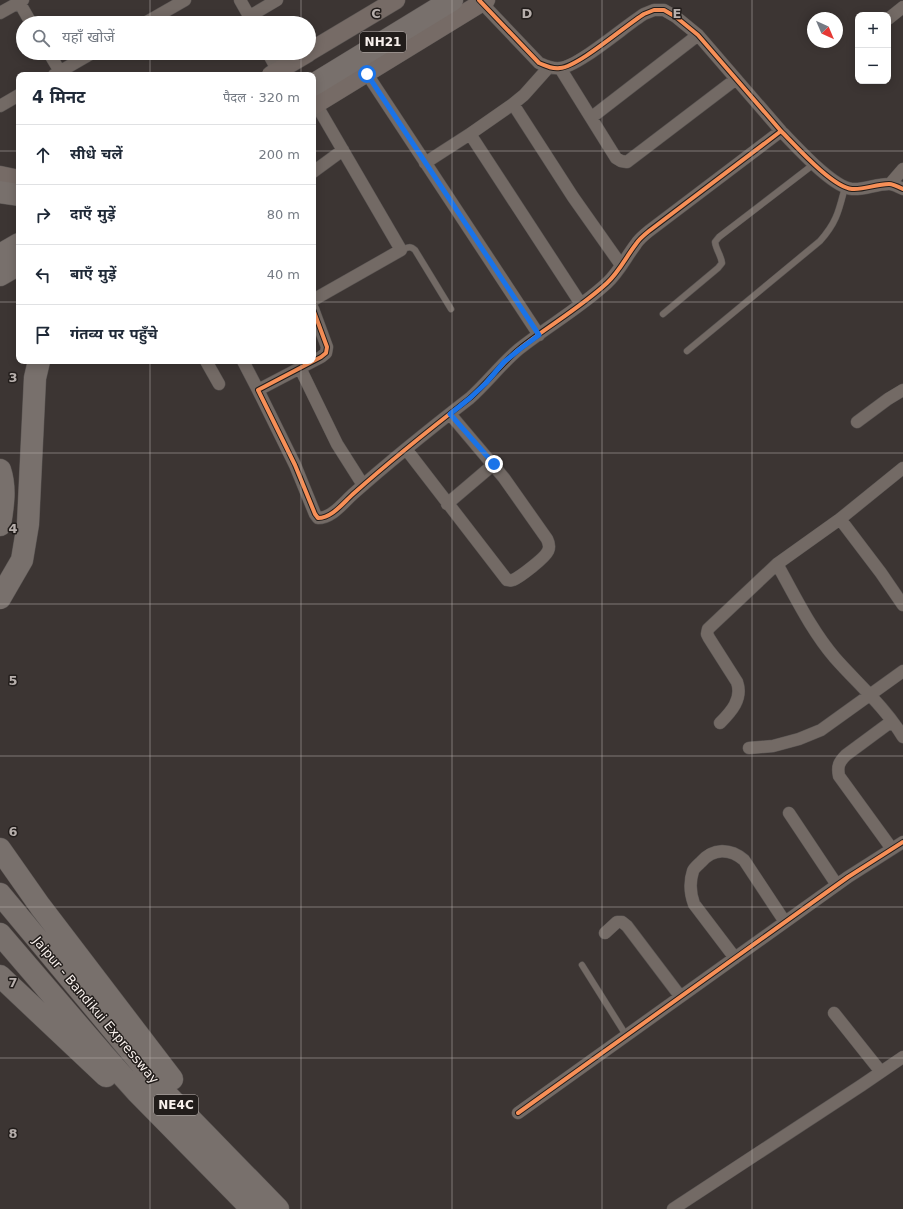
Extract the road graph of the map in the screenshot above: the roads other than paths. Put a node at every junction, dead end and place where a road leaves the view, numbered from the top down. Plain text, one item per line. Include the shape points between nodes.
1 (185, 0) edge
2 (240, 0) edge
3 (277, 0) edge
4 (396, 0) edge
5 (425, 0) edge
6 (452, 0) edge
7 (20, 1) edge
8 (482, 1) edge
9 (903, 8) edge
10 (0, 14) edge
11 (28, 16) edge
12 (157, 16) edge
13 (249, 16) edge
14 (256, 16) edge
15 (891, 17) edge
16 (698, 35) junction
17 (316, 48) edge
18 (52, 60) edge
19 (81, 60) edge
20 (271, 60) edge
21 (297, 60) edge
22 (555, 68) junction
23 (58, 72) edge
24 (62, 72) edge
25 (275, 72) edge
26 (279, 72) edge
27 (305, 72) edge
28 (367, 74) junction
29 (736, 79) junction
30 (16, 97) edge
31 (316, 98) edge
32 (316, 98) edge
33 (316, 103) edge
34 (513, 104) junction
35 (0, 106) edge
36 (592, 117) junction
37 (781, 131) junction
38 (470, 134) junction
39 (343, 150) junction
40 (425, 163) junction
41 (814, 164) junction
42 (903, 169) edge
43 (316, 170) edge
44 (0, 175) edge
45 (16, 178) edge
46 (890, 184) junction
47 (845, 187) junction
48 (903, 189) edge
49 (0, 192) edge
50 (16, 195) edge
51 (16, 246) edge
52 (401, 250) junction
53 (0, 255) edge
54 (621, 265) junction
55 (16, 266) edge
56 (0, 275) edge
57 (316, 298) edge
58 (581, 304) junction
59 (451, 309) dead end
60 (663, 314) dead end
61 (316, 317) edge
62 (539, 335) junction
63 (686, 352) dead end
64 (316, 360) edge
65 (38, 364) edge
66 (208, 364) edge
67 (245, 364) edge
68 (308, 364) edge
69 (300, 368) junction
70 (219, 384) dead end
71 (258, 390) junction
72 (903, 390) edge
73 (450, 414) junction
74 (858, 422) dead end
75 (406, 449) junction
76 (494, 464) junction
77 (903, 468) edge
78 (0, 470) edge
79 (363, 485) junction
80 (447, 504) junction
81 (840, 519) junction
82 (0, 525) edge
83 (777, 564) junction
84 (0, 598) edge
85 (903, 606) edge
86 (903, 671) edge
87 (870, 695) junction
88 (892, 721) junction
89 (720, 723) dead end
90 (903, 737) edge
91 (749, 748) dead end
92 (789, 813) dead end
93 (903, 842) edge
94 (0, 849) edge
95 (892, 849) junction
96 (837, 885) junction
97 (0, 894) edge
98 (785, 922) junction
99 (605, 933) dead end
100 (0, 934) edge
101 (735, 958) junction
102 (582, 964) dead end
103 (0, 976) edge
104 (680, 996) junction
105 (834, 1013) dead end
106 (626, 1035) junction
107 (903, 1057) edge
108 (881, 1072) junction
109 (137, 1092) junction
110 (518, 1113) dead end
111 (187, 1116) junction
112 (252, 1209) edge
113 (278, 1209) edge
114 (673, 1209) edge

1 - 12 street
2 - 13 street
3 - 14 street
4 - 17 street
5 - 27 highway, NH21
6 - 31 highway, NH21
7 - 10 street
7 - 11 street
8 - 22 street via 539,63
8 - 28 street
9 - 15 street
16 - 22 street via 664,10 654,10 633,20 570,66
16 - 29 street
16 - 36 street
18 - 23 street
19 - 24 street
20 - 25 street
21 - 26 street
22 - 34 street
22 - 36 street
28 - 32 street
28 - 40 street
29 - 36 street via 627,162 616,158
29 - 37 street
30 - 35 street
33 - 39 street
34 - 38 street
34 - 54 street
37 - 41 street
37 - 54 street via 648,231
38 - 40 street
38 - 58 street
39 - 43 street
39 - 52 street
40 - 62 street
41 - 47 street
41 - 60 lane via 719,237 715,242 715,248 722,257 722,263
42 - 46 street
44 - 45 street
46 - 47 street via 852,189
46 - 48 street
47 - 63 lane via 837,217 830,230
49 - 50 highway
51 - 53 highway
52 - 57 street
52 - 59 lane via 412,247 416,250
54 - 58 street via 614,276
55 - 56 highway
58 - 62 street
61 - 64 street via 327,347 326,353
62 - 73 street via 504,362 481,388
65 - 84 highway via 35,378 28,524 22,560
66 - 70 street
67 - 71 street
68 - 69 street
69 - 71 street
69 - 79 street via 337,444
71 - 79 street via 318,518 330,514
72 - 74 street
73 - 75 street
73 - 76 street
75 - 79 street
75 - 80 street
76 - 80 street
76 - 80 street via 547,539 548,551 544,556 517,578 507,580
77 - 81 street
78 - 82 highway via 4,482
81 - 83 street
81 - 85 street
83 - 87 street via 819,636
83 - 89 street via 708,629 709,638 739,688 735,707
86 - 87 street
87 - 88 street
87 - 91 street via 820,730 773,746
88 - 90 street
88 - 95 street via 846,755 838,768 839,776
92 - 96 street
93 - 95 street
94 - 111 highway via 40,906 177,1086
95 - 96 street
96 - 98 street
97 - 111 highway, Jaipur - Bandikui Expressway / NE4C
98 - 101 street
98 - 101 street via 738,854 714,852 704,858 693,870 690,894 694,904
99 - 104 street via 617,922 627,926
100 - 109 highway, Jaipur - Bandikui Expressway / NE4C
101 - 104 street
102 - 106 lane
103 - 109 highway via 112,1083
104 - 106 street
105 - 108 street
106 - 110 street
107 - 108 street
108 - 114 street
109 - 112 highway, Jaipur - Bandikui Expressway / NE4C
111 - 113 highway, Jaipur - Bandikui Expressway / NE4C

